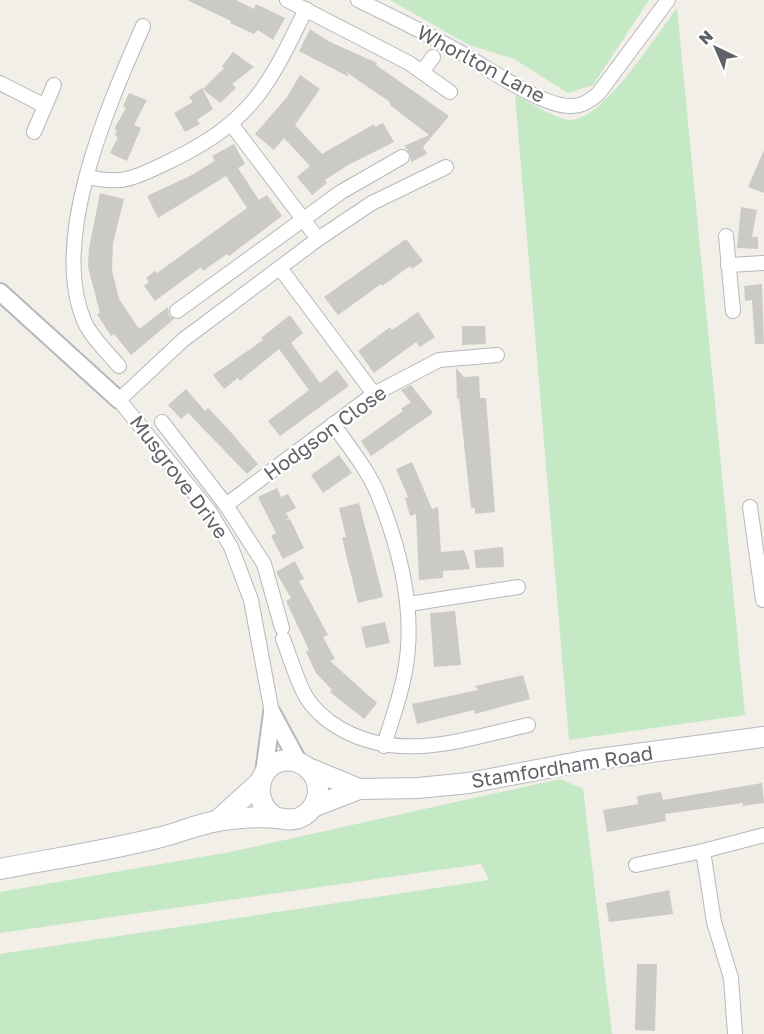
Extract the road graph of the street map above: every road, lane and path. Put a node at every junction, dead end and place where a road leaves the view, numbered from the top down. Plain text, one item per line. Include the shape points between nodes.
1 (287, 0) edge
2 (358, 0) edge
3 (668, 0) edge
4 (306, 9) junction
5 (143, 26) dead end
6 (432, 57) dead end
7 (422, 72) junction
8 (0, 83) edge
9 (54, 85) dead end
10 (450, 92) dead end
11 (45, 106) junction
12 (232, 125) junction
13 (34, 132) dead end
14 (402, 157) dead end
15 (446, 167) dead end
16 (88, 177) junction
17 (304, 219) junction
18 (726, 236) dead end
19 (318, 239) junction
20 (764, 263) edge
21 (728, 265) junction
22 (280, 268) junction
23 (0, 292) edge
24 (177, 310) dead end
25 (734, 311) dead end
26 (497, 355) dead end
27 (119, 366) dead end
28 (374, 394) junction
29 (119, 400) junction
30 (162, 422) dead end
31 (333, 424) junction
32 (226, 505) junction
33 (750, 507) dead end
34 (760, 553) edge
35 (518, 587) dead end
36 (763, 600) edge
37 (409, 604) junction
38 (272, 713) junction
39 (528, 726) dead end
40 (764, 737) edge
41 (384, 746) junction
42 (303, 765) junction
43 (262, 777) junction
44 (359, 789) junction
45 (313, 807) junction
46 (277, 818) junction
47 (217, 821) junction
48 (764, 835) edge
49 (703, 850) junction
50 (636, 865) dead end
51 (0, 869) edge
52 (735, 1034) edge

1 - 4 street
2 - 3 street, Whorlton Lane via 531,92 569,106 583,104 598,94
4 - 7 street
4 - 12 street via 276,71
5 - 16 street via 102,119
6 - 7 street
7 - 10 street
8 - 11 street
9 - 11 street
11 - 13 street
12 - 16 street via 135,178 118,182
12 - 17 street
14 - 17 street via 341,192
15 - 19 street via 372,203
16 - 27 street via 73,246 73,286 86,324
17 - 19 street
17 - 24 street
18 - 21 street
19 - 22 street
20 - 21 street
21 - 25 street
22 - 28 street
22 - 29 street via 183,340
23 - 29 street, Musgrove Drive
26 - 28 street, Hodgson Close via 439,360
28 - 31 street, Hodgson Close
29 - 38 street, Musgrove Drive via 210,512 235,554 251,600
30 - 32 street
31 - 32 street, Hodgson Close
31 - 37 street via 379,496
32 - 41 street via 264,564 305,696 327,721
33 - 34 street
34 - 36 street
35 - 37 street
37 - 41 street via 405,671
38 - 42 street
38 - 43 street
39 - 41 street via 426,747
40 - 44 main road, Stamfordham Road via 584,761 469,783
42 - 43 main road, Stamfordham Road via 280,762
42 - 44 main road, Stamfordham Road
42 - 45 main road via 318,784
43 - 46 main road via 262,805
43 - 47 main road, Stamfordham Road
44 - 45 main road, Stamfordham Road
45 - 46 main road, Stamfordham Road via 297,819
46 - 47 main road, Stamfordham Road
47 - 51 main road, Stamfordham Road via 158,838
48 - 49 street
49 - 50 street
49 - 52 street via 714,922 731,978

